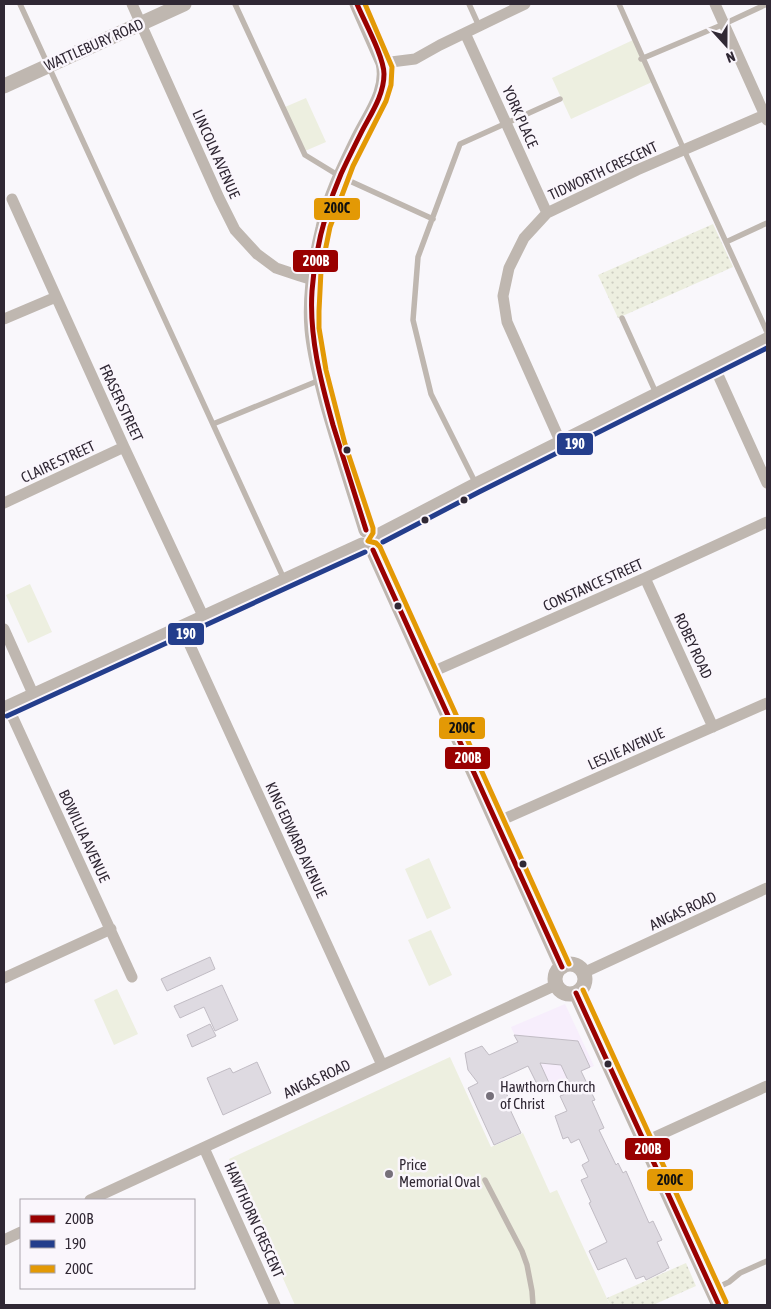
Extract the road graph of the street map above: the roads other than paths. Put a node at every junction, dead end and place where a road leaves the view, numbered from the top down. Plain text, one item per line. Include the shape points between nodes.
1 (20, 4) edge
2 (132, 4) edge
3 (184, 4) edge
4 (235, 4) edge
5 (357, 4) edge
6 (469, 4) edge
7 (525, 4) edge
8 (620, 4) edge
9 (714, 4) edge
10 (767, 4) edge
11 (141, 23) junction
12 (724, 24) junction
13 (479, 26) junction
14 (465, 33) junction
15 (382, 58) junction
16 (643, 59) junction
17 (48, 66) junction
18 (4, 86) edge
19 (560, 99) dead end
20 (766, 116) edge
21 (506, 124) junction
22 (684, 150) junction
23 (341, 177) junction
24 (12, 199) dead end
25 (547, 213) junction
26 (432, 219) junction
27 (767, 224) edge
28 (726, 242) junction
29 (314, 280) junction
30 (56, 297) junction
31 (622, 318) dead end
32 (4, 319) edge
33 (767, 332) edge
34 (767, 340) edge
35 (714, 366) junction
36 (321, 379) junction
37 (657, 394) junction
38 (213, 424) junction
39 (560, 443) junction
40 (124, 447) junction
41 (767, 483) edge
42 (476, 485) junction
43 (4, 503) edge
44 (767, 522) edge
45 (373, 533) junction
46 (367, 548) junction
47 (645, 578) junction
48 (285, 581) junction
49 (204, 618) junction
50 (182, 628) junction
51 (4, 629) edge
52 (430, 673) junction
53 (34, 696) junction
54 (767, 703) edge
55 (6, 708) edge
56 (713, 727) junction
57 (497, 822) junction
58 (767, 888) edge
59 (111, 929) junction
60 (562, 966) junction
61 (583, 973) junction
62 (132, 977) dead end
63 (4, 978) edge
64 (556, 985) junction
65 (576, 993) junction
66 (382, 1065) junction
67 (767, 1086) edge
68 (644, 1142) junction
69 (204, 1148) junction
70 (485, 1180) dead end
71 (92, 1199) edge
72 (20, 1232) edge
73 (4, 1240) edge
74 (767, 1261) edge
75 (712, 1290) junction
76 (275, 1305) edge
77 (533, 1305) edge
78 (718, 1305) edge

1 - 17 lane
2 - 11 street, LINCOLN AVENUE
3 - 11 street, WATTLEBURY ROAD
4 - 23 lane via 305,155
5 - 15 street
6 - 13 lane
7 - 13 street
8 - 16 lane
9 - 12 street
10 - 12 lane
11 - 17 street, WATTLEBURY ROAD
11 - 29 street, LINCOLN AVENUE via 235,230 257,254 276,268
12 - 16 lane
12 - 20 street
13 - 14 street
14 - 15 street via 415,59
14 - 21 street, YORK PLACE
15 - 23 street via 385,77 382,91
16 - 22 lane
17 - 18 street, WATTLEBURY ROAD
17 - 38 lane
19 - 21 lane
20 - 22 street, TIDWORTH CRESCENT
21 - 25 street, YORK PLACE
21 - 26 lane via 460,144
22 - 25 street, TIDWORTH CRESCENT
22 - 28 lane
23 - 26 lane
23 - 29 street via 323,225
24 - 30 street, FRASER STREET
25 - 39 street, TIDWORTH CRESCENT via 524,238 509,268 503,296 507,322
26 - 42 lane via 418,257 413,320 431,394
27 - 28 lane
28 - 33 lane
29 - 36 street via 312,329
30 - 32 street
30 - 40 street, FRASER STREET
31 - 37 lane
34 - 35 street
35 - 37 street
35 - 41 street
36 - 38 lane
36 - 45 street via 338,446
37 - 39 street
38 - 48 lane
39 - 42 street
40 - 43 street, CLAIRE STREET
40 - 49 street, FRASER STREET
42 - 45 street
44 - 47 street, CONSTANCE STREET
45 - 46 street via 382,538 380,544 376,549
46 - 48 street
46 - 52 street
47 - 52 street, CONSTANCE STREET
47 - 56 street, ROBEY ROAD
48 - 49 street
49 - 50 street
50 - 53 street
50 - 66 street, KING EDWARD AVENUE
51 - 53 street
52 - 57 street
53 - 55 street
54 - 56 street, LESLIE AVENUE
55 - 59 street, BOWILLIA AVENUE
56 - 57 street, LESLIE AVENUE
57 - 60 street
58 - 61 street, ANGAS ROAD
59 - 62 street, BOWILLIA AVENUE
59 - 63 street
60 - 61 street via 577,966
60 - 64 street via 556,974
61 - 65 street via 583,986
64 - 65 street via 562,992
64 - 66 street, ANGAS ROAD
65 - 68 street
66 - 69 street, ANGAS ROAD
67 - 68 street
68 - 75 street
69 - 71 street, ANGAS ROAD
69 - 76 street, HAWTHORN CRESCENT
70 - 77 lane via 522,1251
72 - 73 street
74 - 75 lane
75 - 78 street

